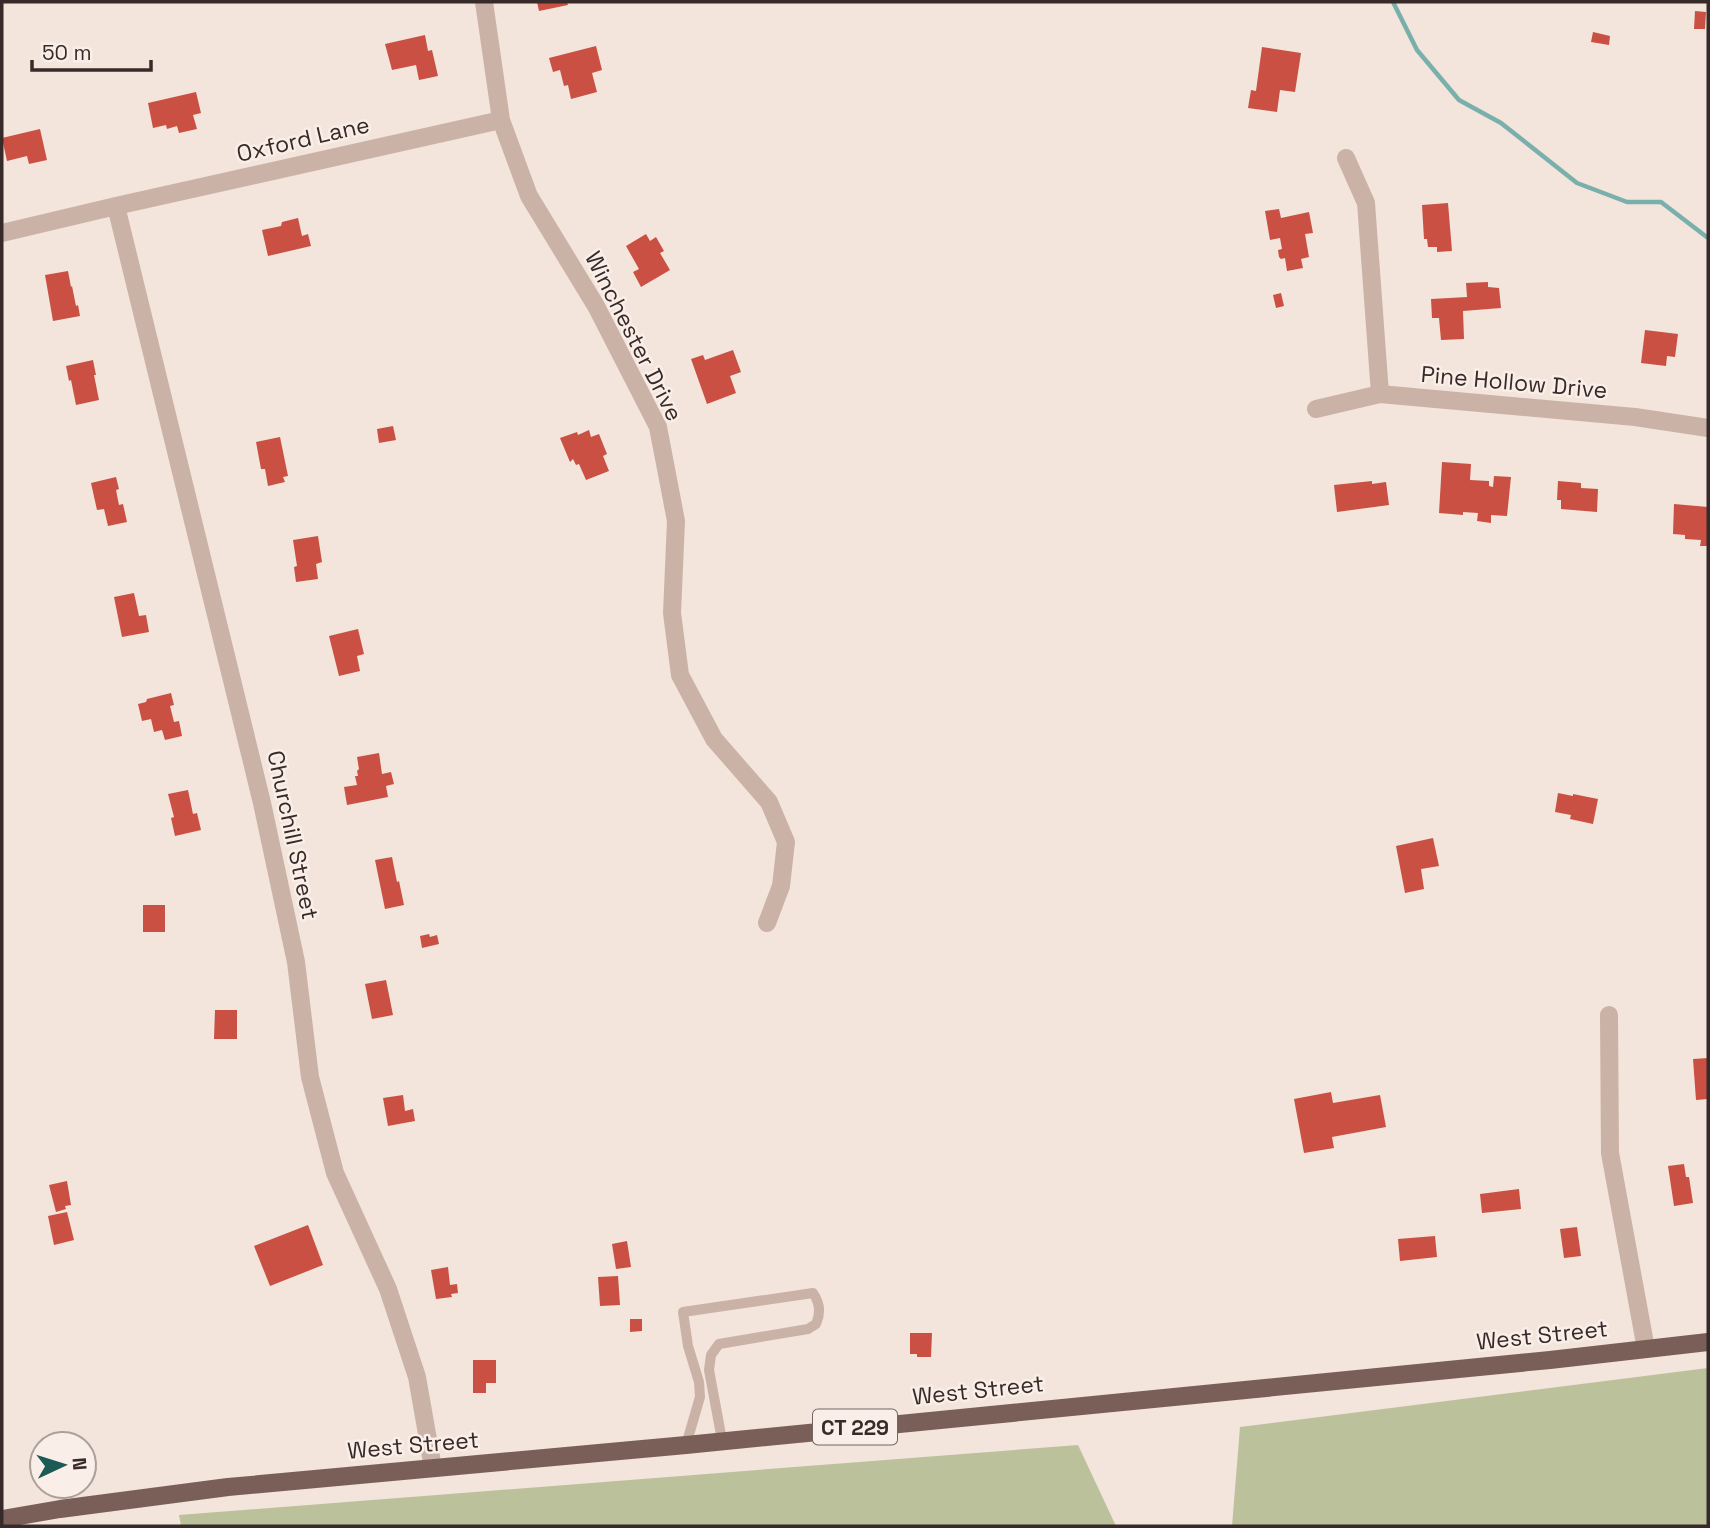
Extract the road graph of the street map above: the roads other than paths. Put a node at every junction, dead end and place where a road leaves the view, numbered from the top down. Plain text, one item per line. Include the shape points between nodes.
1 (484, 2) edge
2 (501, 120) junction
3 (1346, 158) dead end
4 (116, 206) junction
5 (2, 233) edge
6 (1380, 394) junction
7 (1316, 410) dead end
8 (1708, 428) edge
9 (767, 923) dead end
10 (1609, 1016) dead end
11 (1708, 1342) edge
12 (1646, 1349) junction
13 (722, 1440) junction
14 (686, 1445) junction
15 (433, 1468) junction
16 (9, 1520) edge

1 - 2 street, Winchester Drive
2 - 4 street, Oxford Lane
2 - 9 street, Winchester Drive via 529,196 596,306 658,428 676,521 672,613 680,675 715,739 769,802 786,842 781,886
3 - 6 street via 1366,203
4 - 5 street, Oxford Lane
4 - 15 street, Churchill Street via 262,803 296,962 313,1089 335,1173 388,1289 416,1377
6 - 7 street, Pine Hollow Drive
6 - 8 street, Pine Hollow Drive
10 - 12 street via 1610,1153
11 - 12 main road, West Street / CT 229
12 - 13 main road, West Street / CT 229
13 - 14 main road, West Street / CT 229
13 - 14 lane via 709,1370 711,1354 719,1344 808,1329 820,1314 813,1293 684,1312 700,1397
14 - 15 main road, West Street / CT 229
15 - 16 main road, West Street / CT 229 via 201,1490

